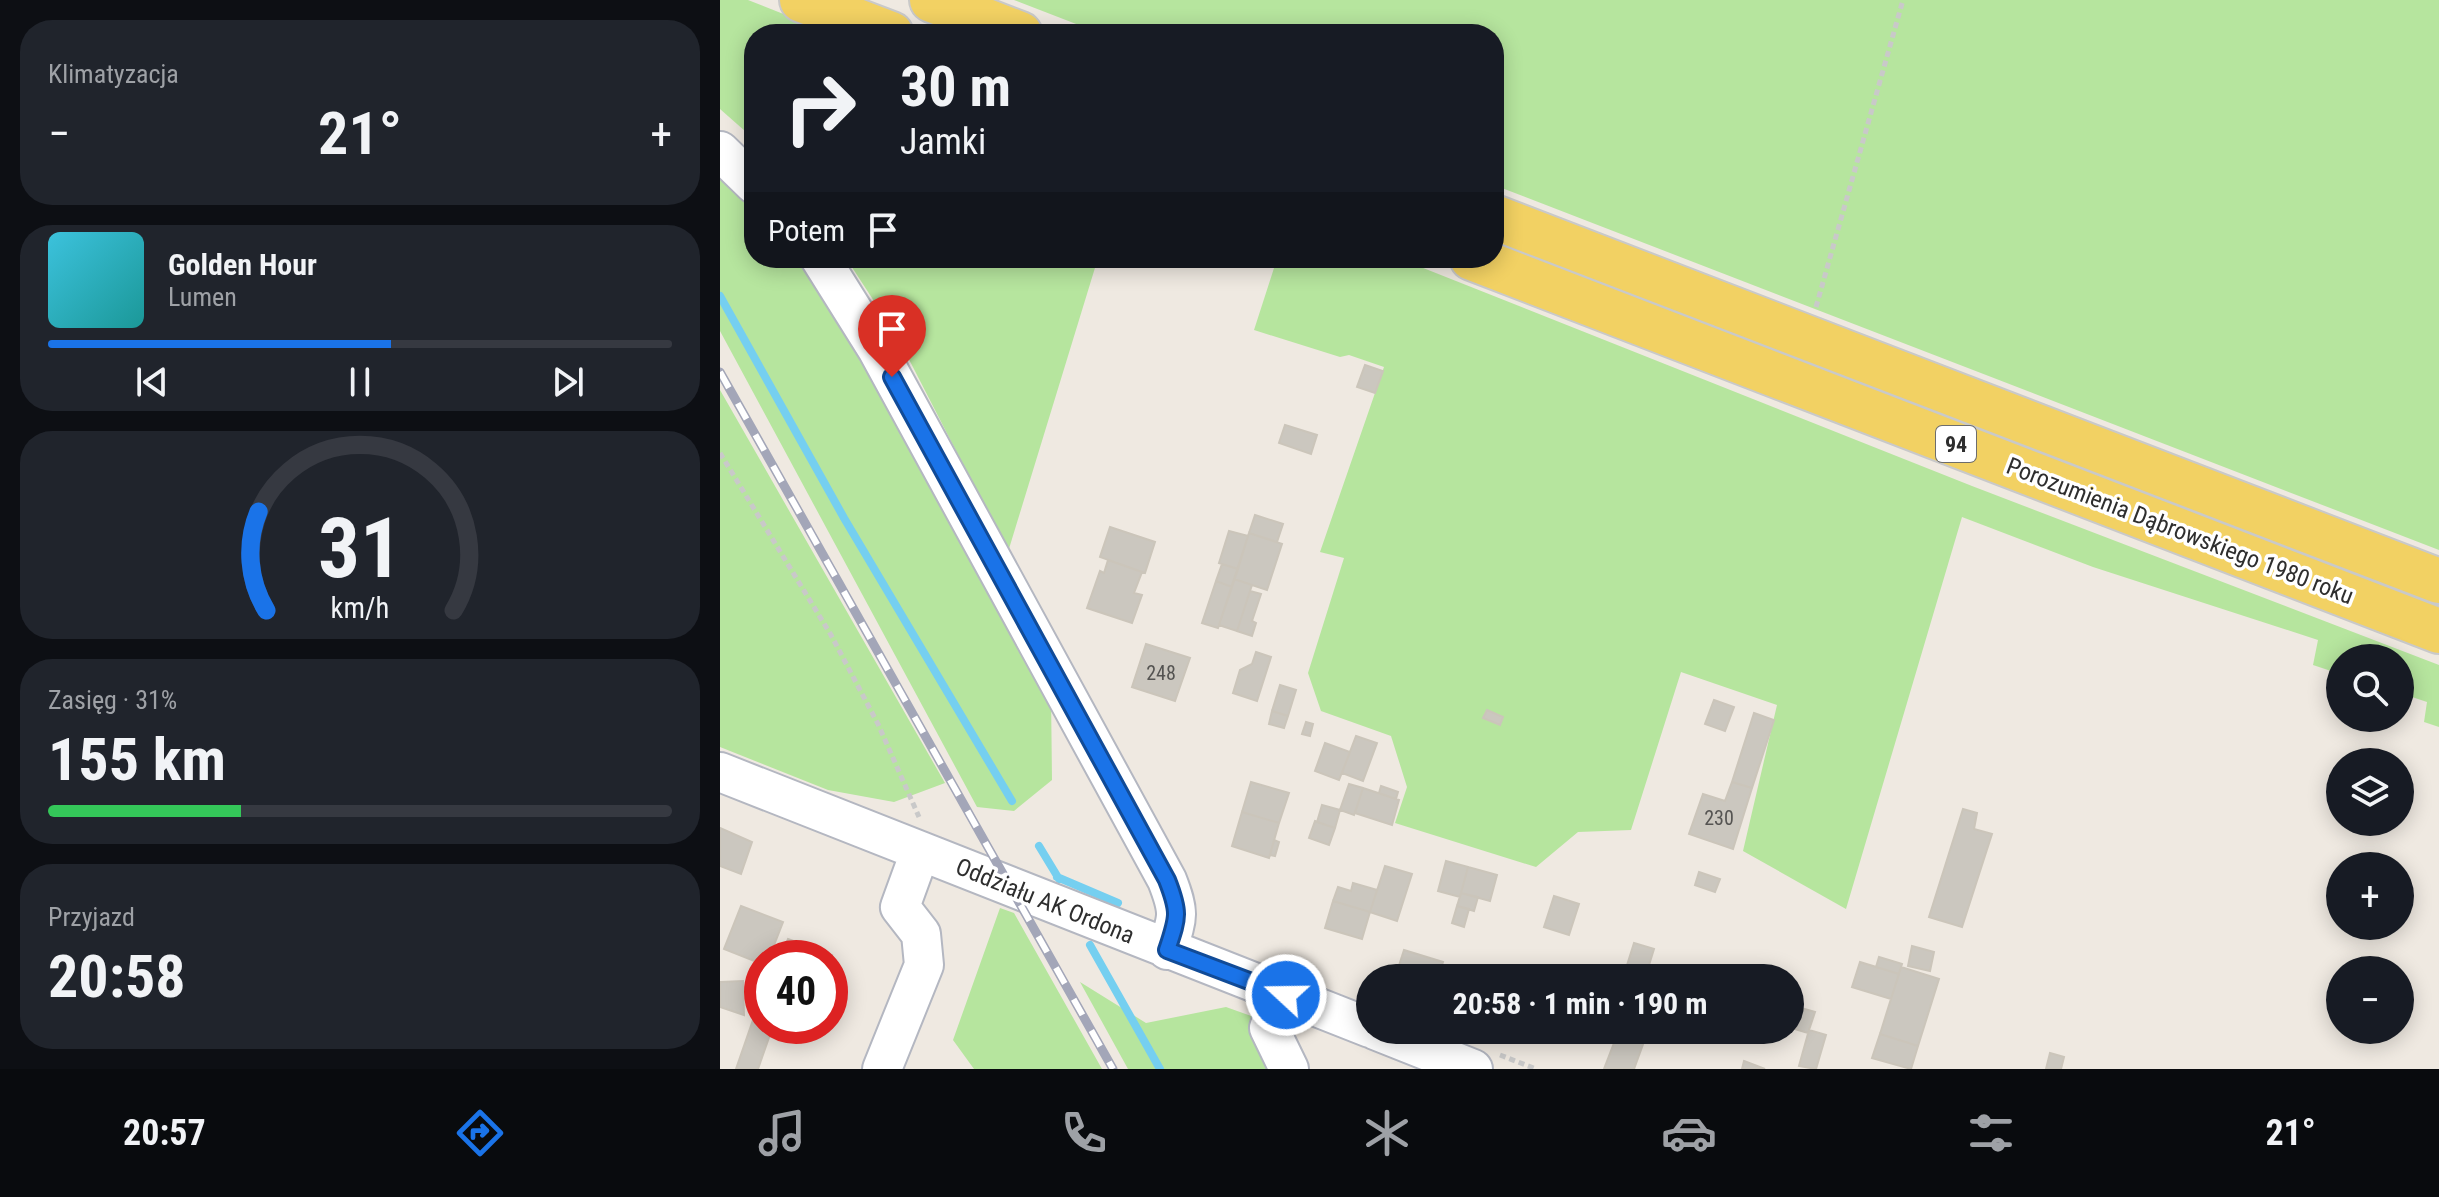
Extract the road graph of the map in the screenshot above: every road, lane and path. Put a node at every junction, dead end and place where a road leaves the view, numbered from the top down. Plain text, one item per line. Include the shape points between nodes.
1 (802, 0) edge
2 (932, 0) edge
3 (1903, 0) edge
4 (865, 24) edge
5 (994, 24) edge
6 (720, 151) edge
7 (744, 174) edge
8 (1504, 221) edge
9 (826, 268) edge
10 (1498, 268) edge
11 (1807, 338) junction
12 (720, 453) edge
13 (2439, 581) edge
14 (2439, 631) edge
15 (720, 772) edge
16 (928, 855) junction
17 (1167, 950) junction
18 (1282, 994) junction
19 (1356, 1023) edge
20 (1410, 1044) edge
21 (882, 1069) edge
22 (1289, 1069) edge
23 (1473, 1069) edge

1 - 4 main road
2 - 5 main road
3 - 11 path
6 - 7 street
8 - 11 main road, Porozumienia Dąbrowskiego 1980 roku / 94
9 - 17 street via 877,349 1167,880 1177,921
10 - 14 main road, Porozumienia Dąbrowskiego 1980 roku / 94
11 - 13 main road, Porozumienia Dąbrowskiego 1980 roku / 94
12 - 16 path via 831,635 878,724
15 - 16 street, Oddziału AK Ordona
16 - 17 street, Oddziału AK Ordona
16 - 21 street via 900,907 921,934 924,965
17 - 18 street, Oddziału AK Ordona
18 - 19 street, Oddziału AK Ordona
18 - 22 street via 1269,1028
20 - 23 street, Oddziału AK Ordona

